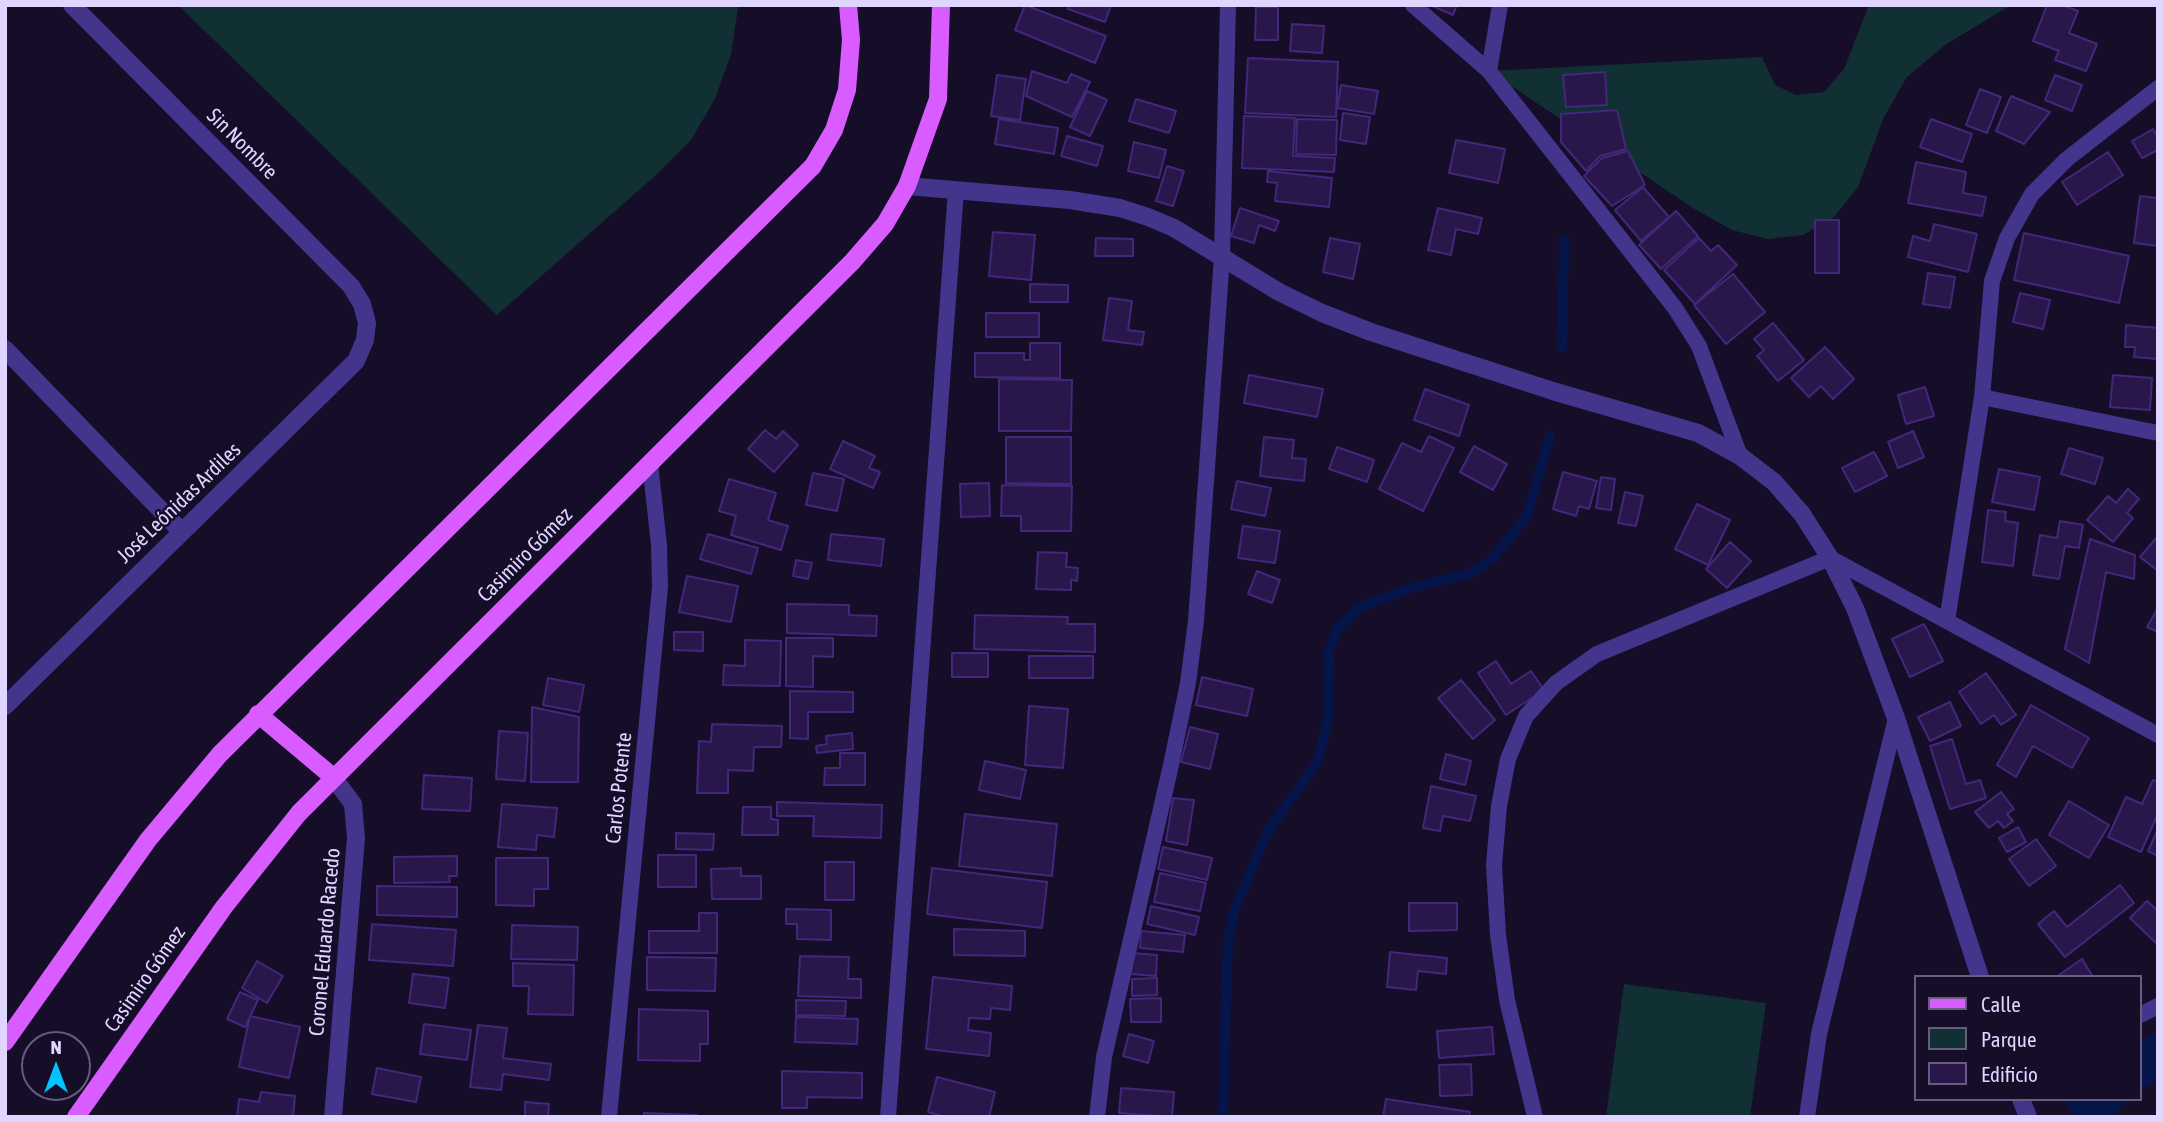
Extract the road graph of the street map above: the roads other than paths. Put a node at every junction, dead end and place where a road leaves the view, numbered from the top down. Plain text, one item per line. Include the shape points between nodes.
1 (72, 5) edge
2 (848, 5) edge
3 (941, 5) edge
4 (1228, 5) edge
5 (1413, 5) edge
6 (1500, 5) edge
7 (1489, 71) junction
8 (2158, 88) edge
9 (907, 186) junction
10 (956, 190) junction
11 (1222, 257) junction
12 (368, 323) joint
13 (5, 349) edge
14 (1982, 397) junction
15 (2158, 433) edge
16 (1740, 456) junction
17 (650, 463) junction
18 (182, 532) junction
19 (1830, 558) junction
20 (1947, 621) junction
21 (5, 706) edge
22 (258, 714) junction
23 (1896, 718) junction
24 (2158, 735) edge
25 (333, 777) junction
26 (1979, 975) edge
27 (2158, 1006) edge
28 (2142, 1014) edge
29 (5, 1042) edge
30 (76, 1117) edge
31 (333, 1117) edge
32 (609, 1117) edge
33 (888, 1117) edge
34 (1097, 1117) edge
35 (1535, 1117) edge
36 (1807, 1117) edge

1 - 12 street, Sin Nombre via 351,286
2 - 22 main road via 847,90 834,130 813,166
3 - 9 main road, Casimiro Gómez via 938,99
4 - 11 lane
5 - 7 lane
6 - 7 lane
7 - 16 lane via 1675,308 1699,346
8 - 14 lane via 2067,159 2032,194 2019,216 1992,281
9 - 10 street
9 - 17 main road, Casimiro Gómez via 885,224 852,262
10 - 11 street via 1120,208 1174,228
10 - 33 lane
11 - 16 street via 1279,292 1371,332 1698,433
11 - 34 lane via 1188,683 1114,1003
12 - 18 street, José Leónidas Ardiles via 356,361
13 - 18 street
14 - 15 lane
14 - 20 lane
16 - 19 street via 1774,482 1802,514
17 - 25 main road, Casimiro Gómez
17 - 32 lane, Carlos Potente via 660,587
18 - 21 street, José Leónidas Ardiles
19 - 20 lane
19 - 23 street via 1855,608
19 - 35 lane via 1597,654 1556,683 1526,716 1508,759 1494,865 1497,935 1507,1000
20 - 24 lane
22 - 25 main road
22 - 29 main road via 148,839
23 - 26 street
23 - 36 lane via 1819,1034
25 - 30 main road, Casimiro Gómez via 253,869
25 - 31 street, Coronel Eduardo Racedo via 353,804 356,838
27 - 28 lane

